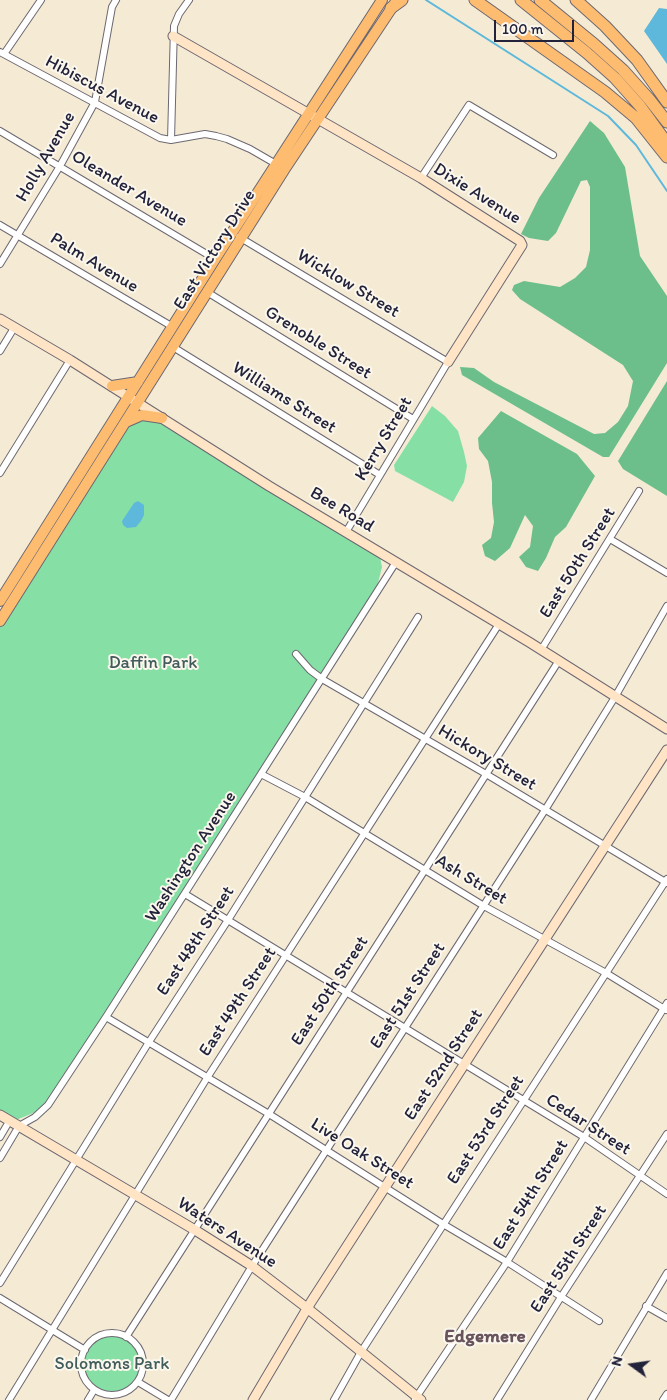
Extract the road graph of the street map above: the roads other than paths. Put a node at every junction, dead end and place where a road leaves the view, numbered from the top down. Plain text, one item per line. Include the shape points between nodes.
1 (41, 0) edge
2 (116, 0) edge
3 (189, 0) edge
4 (382, 0) edge
5 (402, 0) edge
6 (475, 0) edge
7 (521, 0) edge
8 (540, 0) edge
9 (576, 0) edge
10 (394, 4) edge
11 (172, 36) junction
12 (2, 53) edge
13 (95, 102) junction
14 (667, 102) edge
15 (314, 116) junction
16 (667, 122) edge
17 (0, 131) edge
18 (171, 140) junction
19 (667, 143) edge
20 (553, 155) dead end
21 (667, 158) edge
22 (276, 164) junction
23 (60, 166) junction
24 (421, 178) junction
25 (0, 225) edge
26 (232, 233) junction
27 (17, 235) junction
28 (242, 238) junction
29 (215, 259) junction
30 (0, 264) edge
31 (207, 292) junction
32 (0, 319) edge
33 (172, 327) junction
34 (14, 328) junction
35 (173, 347) junction
36 (0, 351) edge
37 (70, 360) junction
38 (448, 362) junction
39 (138, 382) junction
40 (112, 386) junction
41 (134, 399) junction
42 (162, 418) junction
43 (413, 419) junction
44 (125, 422) junction
45 (0, 473) edge
46 (380, 475) junction
47 (639, 491) dead end
48 (60, 516) junction
49 (346, 532) junction
50 (610, 538) junction
51 (396, 562) junction
52 (667, 573) edge
53 (0, 601) edge
54 (667, 606) edge
55 (1, 617) edge
56 (418, 617) dead end
57 (499, 624) junction
58 (541, 650) junction
59 (296, 654) dead end
60 (558, 662) junction
61 (322, 679) junction
62 (615, 697) junction
63 (364, 703) junction
64 (667, 729) edge
65 (425, 738) junction
66 (667, 750) edge
67 (261, 774) junction
68 (486, 774) junction
69 (305, 797) junction
70 (545, 810) junction
71 (365, 834) junction
72 (605, 845) junction
73 (426, 870) junction
74 (666, 881) edge
75 (185, 894) junction
76 (484, 906) junction
77 (228, 920) junction
78 (546, 939) junction
79 (286, 956) junction
80 (606, 973) junction
81 (347, 992) junction
82 (666, 1007) edge
83 (106, 1018) junction
84 (405, 1028) junction
85 (148, 1042) junction
86 (464, 1064) junction
87 (207, 1078) junction
88 (523, 1101) junction
89 (0, 1114) edge
90 (269, 1114) junction
91 (10, 1120) junction
92 (19, 1126) junction
93 (667, 1134) edge
94 (0, 1136) edge
95 (584, 1137) junction
96 (327, 1150) junction
97 (0, 1158) edge
98 (77, 1160) junction
99 (640, 1177) junction
100 (385, 1186) junction
101 (135, 1194) junction
102 (667, 1194) edge
103 (444, 1224) junction
104 (195, 1230) junction
105 (507, 1262) junction
106 (252, 1266) junction
107 (667, 1272) edge
108 (0, 1283) edge
109 (561, 1297) junction
110 (0, 1298) edge
111 (646, 1306) junction
112 (308, 1308) junction
113 (667, 1318) edge
114 (599, 1321) dead end
115 (51, 1329) junction
116 (126, 1336) junction
117 (85, 1350) junction
118 (360, 1352) junction
119 (138, 1382) junction
120 (94, 1390) junction
121 (667, 1394) edge
122 (417, 1399) edge
123 (9, 1400) edge
124 (88, 1400) edge
125 (170, 1400) edge
126 (253, 1400) edge
127 (334, 1400) edge
128 (497, 1400) edge
129 (591, 1400) edge
130 (663, 1400) edge

1 - 12 street
2 - 13 street, Holly Avenue via 112,7
3 - 11 street via 179,14
4 - 15 main road, East Victory Drive
5 - 10 highway
6 - 21 highway via 605,92 636,118
7 - 19 highway via 615,78
8 - 16 highway via 623,70
9 - 14 highway via 637,60
10 - 15 main road, East Victory Drive
11 - 15 main road, Dixie Avenue
11 - 18 street
12 - 13 street, Hibiscus Avenue
13 - 18 street, Hibiscus Avenue via 160,138
13 - 23 street, Holly Avenue
15 - 22 main road, East Victory Drive
15 - 24 main road, Dixie Avenue
15 - 28 main road, East Victory Drive
17 - 23 street, Oleander Avenue
18 - 22 street, Hibiscus Avenue via 205,134 216,136 250,149
20 - 24 street via 469,105
22 - 26 main road, East Victory Drive
23 - 27 street, Holly Avenue
23 - 29 street, Oleander Avenue
24 - 38 main road, Dixie Avenue via 512,235 522,245
25 - 27 street, Palm Avenue
26 - 28 street, Wicklow Street
26 - 29 main road, East Victory Drive
27 - 30 street, Holly Avenue
27 - 33 street, Palm Avenue
28 - 31 main road, East Victory Drive
28 - 38 street, Wicklow Street
29 - 33 main road, East Victory Drive
31 - 35 main road, East Victory Drive
31 - 43 street, Grenoble Street
32 - 34 main road, Bee Road
33 - 39 main road, East Victory Drive
34 - 36 street
34 - 37 main road, Bee Road
35 - 41 main road, East Victory Drive
35 - 46 street, Williams Street
37 - 40 main road, Bee Road
37 - 45 street
38 - 43 street, Kerry Street
39 - 40 main road
39 - 41 main road, East Victory Drive
40 - 41 main road, Bee Road
41 - 42 main road, Bee Road
41 - 44 main road, East Victory Drive
41 - 48 main road, East Victory Drive
42 - 44 main road via 142,415
42 - 49 main road, Bee Road
43 - 46 street, Kerry Street
44 - 48 main road, East Victory Drive
46 - 49 street, Kerry Street
47 - 50 street, East 50th Street
48 - 53 main road, East Victory Drive
48 - 55 main road, East Victory Drive
49 - 51 main road, Bee Road
50 - 52 street
50 - 58 street, East 50th Street
51 - 57 main road, Bee Road
51 - 61 street, Washington Avenue
54 - 62 street, East 51st Street
56 - 63 street, East 48th Street
57 - 58 main road, Bee Road
57 - 65 street, East 49th Street
58 - 60 main road, Bee Road
59 - 61 street, Hickory Street
60 - 62 main road, Bee Road
60 - 68 street, East 50th Street
61 - 63 street, Hickory Street
61 - 67 street, Washington Avenue
62 - 64 main road, Bee Road
62 - 70 street, East 51st Street
63 - 65 street, Hickory Street
63 - 69 street, East 48th Street
65 - 68 street, Hickory Street
65 - 71 street, East 49th Street
66 - 72 main road, East 52nd Street
67 - 69 street, Ash Street
67 - 75 street, Washington Avenue
68 - 70 street, Hickory Street
68 - 73 street, East 50th Street
69 - 71 street, Ash Street
69 - 77 street, East 48th Street
70 - 72 street, Hickory Street
70 - 76 street, East 51st Street
71 - 73 street, Ash Street
71 - 79 street, East 49th Street
72 - 74 street, Hickory Street
72 - 78 main road, East 52nd Street
73 - 76 street, Ash Street
73 - 81 street, East 50th Street
74 - 80 street, East 53rd Street
75 - 77 street, Cedar Street
75 - 83 street, Washington Avenue
76 - 78 street, Ash Street
76 - 84 street, East 51st Street
77 - 79 street, Cedar Street
77 - 85 street, East 48th Street
78 - 80 street, Ash Street
78 - 86 main road, East 52nd Street
79 - 81 street, Cedar Street
79 - 87 street, East 49th Street
80 - 82 street, Ash Street
80 - 88 street, East 53rd Street
81 - 84 street, Cedar Street
81 - 90 street, East 50th Street
82 - 95 street, East 54th Street
83 - 85 street, Live Oak Street
83 - 92 street, Washington Avenue via 48,1105
84 - 86 street, Cedar Street
84 - 96 street, East 51st Street
85 - 87 street, Live Oak Street
85 - 98 street, East 48th Street
86 - 88 street, Cedar Street
86 - 100 main road, East 52nd Street
87 - 90 street, Live Oak Street
87 - 101 street, East 49th Street
88 - 95 street, Cedar Street
88 - 103 street, East 53rd Street
89 - 91 main road, Waters Avenue
90 - 96 street, Live Oak Street
90 - 104 street, East 50th Street
91 - 92 main road, Waters Avenue
91 - 94 street
92 - 97 street, Washington Avenue
92 - 98 main road, Waters Avenue
93 - 99 street, East 55th Street
95 - 99 street, Cedar Street
95 - 105 street, East 54th Street
96 - 100 street, Live Oak Street
96 - 106 street, East 51st Street
98 - 101 main road, Waters Avenue
98 - 108 street, East 48th Street
99 - 102 street, Cedar Street
99 - 109 street, East 55th Street
100 - 103 street, Live Oak Street
100 - 112 main road, East 52nd Street
101 - 104 main road, Waters Avenue
101 - 115 street, East 49th Street
103 - 105 street, Live Oak Street
103 - 118 street, East 53rd Street
104 - 106 main road, Waters Avenue
104 - 116 street, East 50th Street
105 - 109 street, Live Oak Street
105 - 122 street, East 54th Street
106 - 112 main road, Waters Avenue
106 - 125 street, East 51st Street
107 - 111 street
109 - 114 street, Live Oak Street
109 - 128 street, East 55th Street
110 - 115 street
111 - 113 street
111 - 129 street
112 - 118 main road, Waters Avenue
112 - 126 main road, East 52nd Street
115 - 117 street
115 - 123 street, East 49th Street
116 - 117 street via 103,1335 91,1341
116 - 119 street via 134,1342 142,1357
117 - 120 street via 82,1371
118 - 122 main road, Waters Avenue
118 - 127 street, East 53rd Street
119 - 120 street via 118,1395
119 - 125 street
120 - 124 street
121 - 130 street

